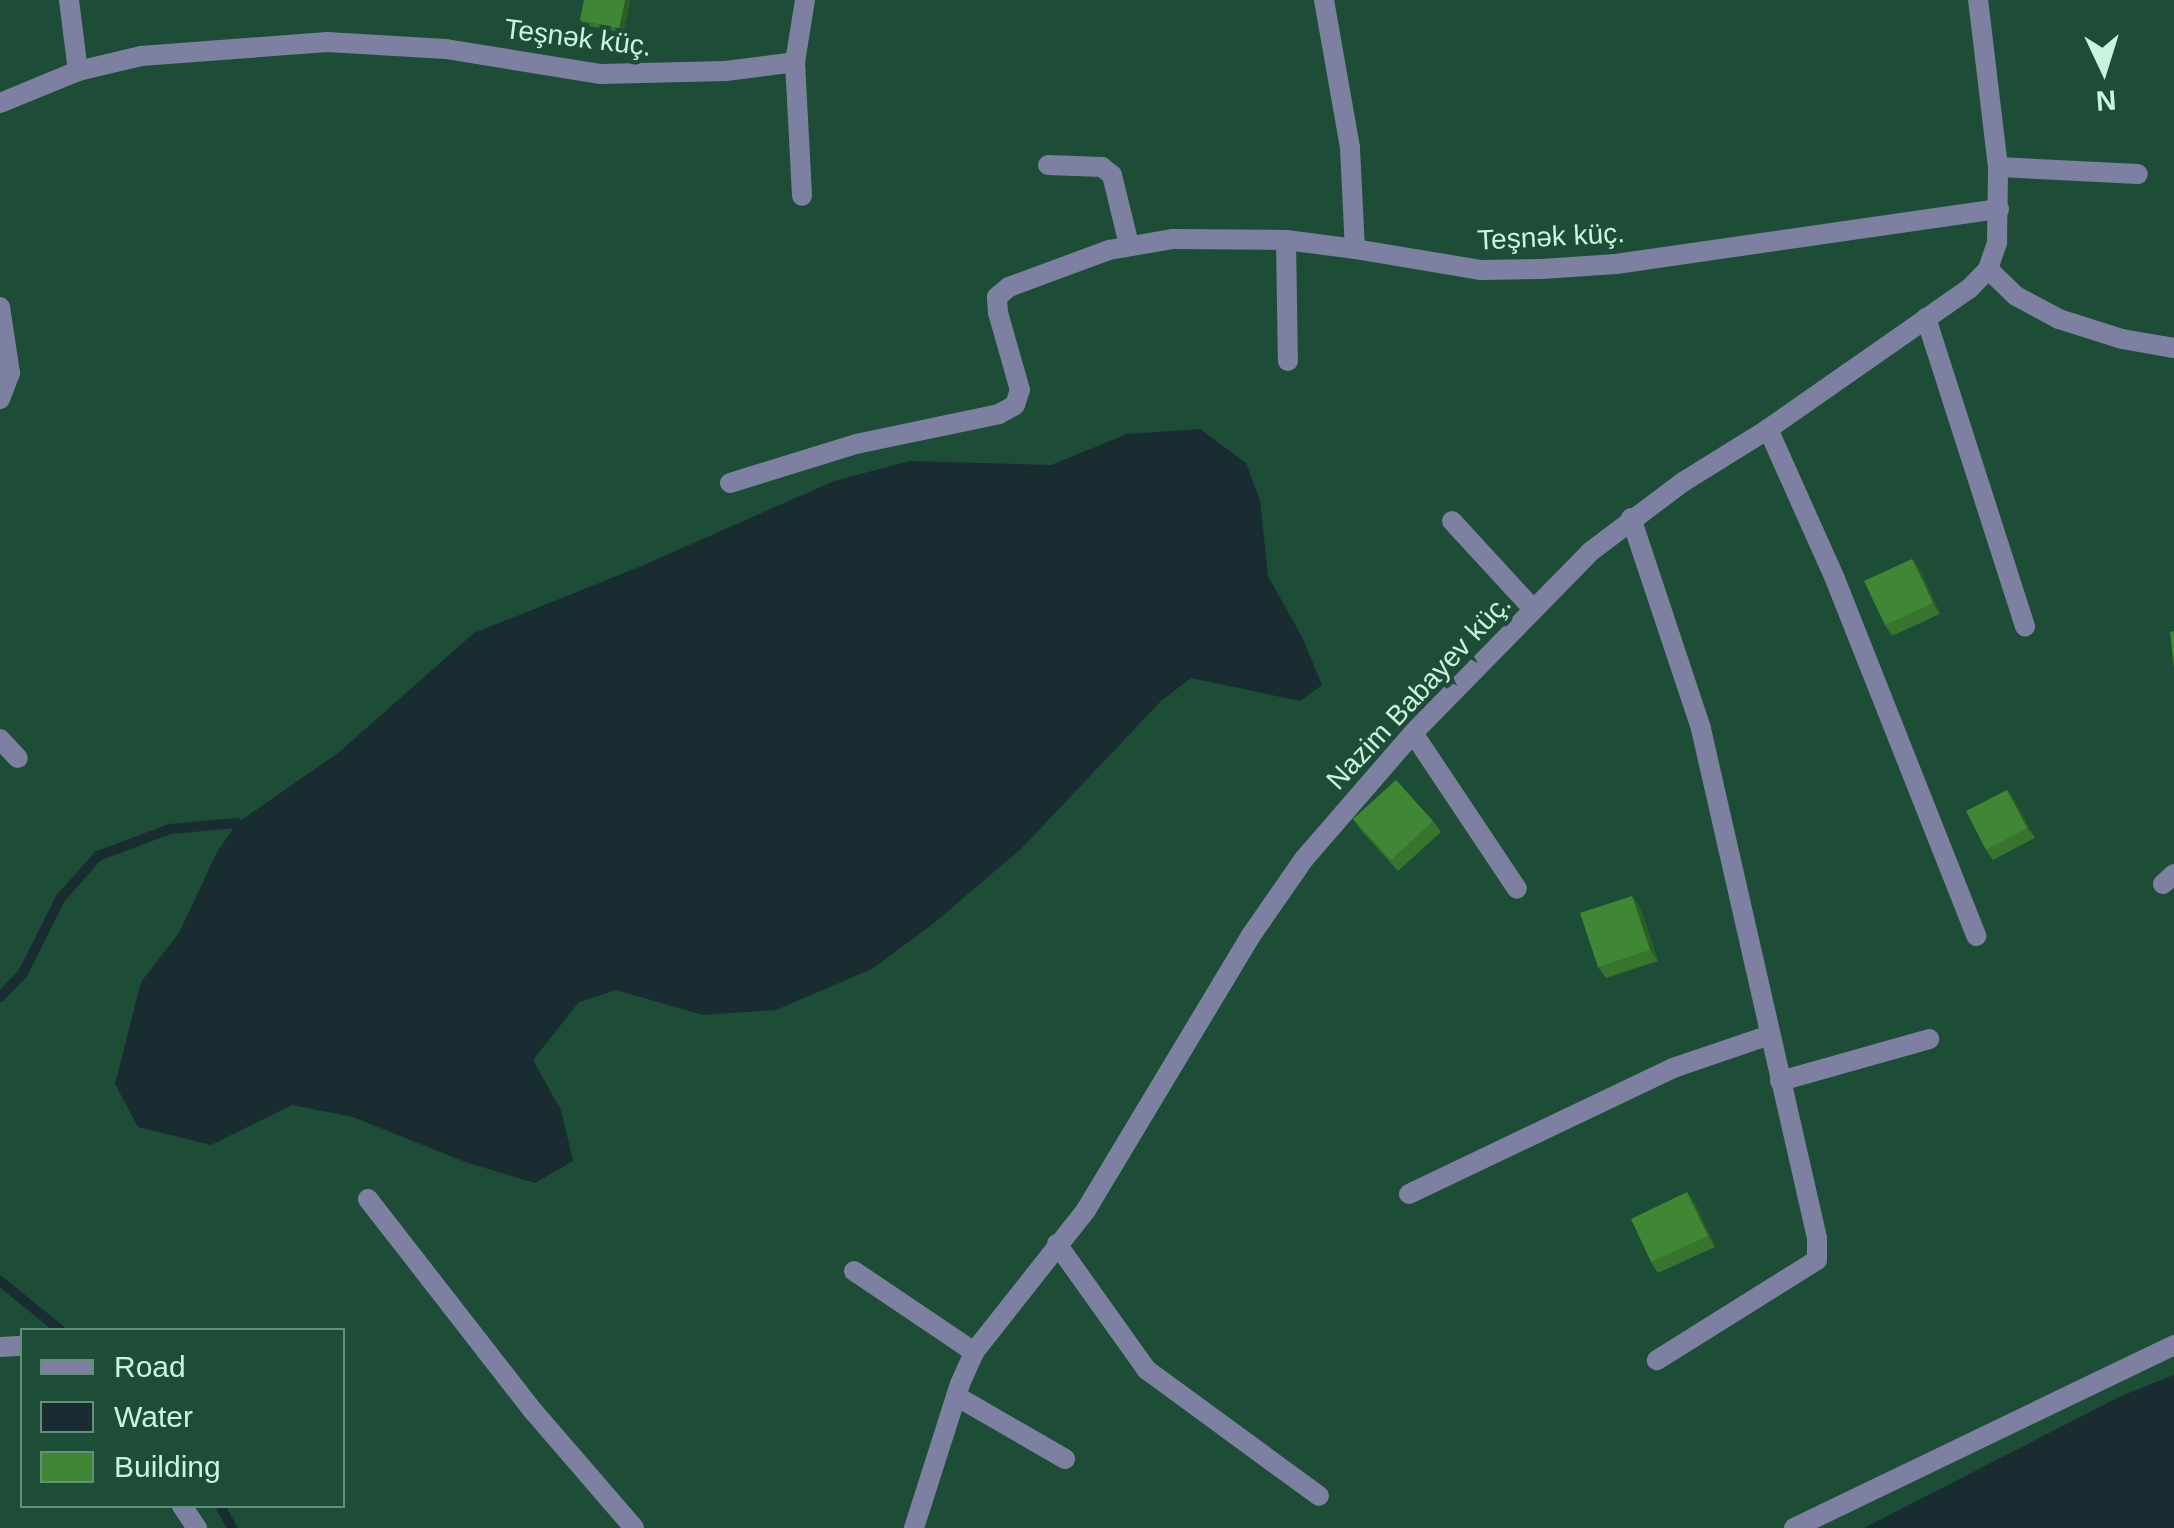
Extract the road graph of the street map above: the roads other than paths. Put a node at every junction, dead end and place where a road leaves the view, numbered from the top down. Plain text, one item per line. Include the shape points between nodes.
1 (69, 0) edge
2 (805, 0) edge
3 (1324, 0) edge
4 (1978, 0) edge
5 (796, 62) junction
6 (78, 71) junction
7 (0, 103) edge
8 (1048, 165) dead end
9 (1998, 168) junction
10 (2138, 174) dead end
11 (802, 196) dead end
12 (1999, 210) junction
13 (1286, 240) junction
14 (1128, 245) junction
15 (1355, 249) junction
16 (1988, 269) junction
17 (0, 307) edge
18 (1926, 318) junction
19 (2174, 348) edge
20 (1288, 361) dead end
21 (0, 399) edge
22 (1768, 429) junction
23 (730, 484) dead end
24 (1631, 518) junction
25 (1452, 521) dead end
26 (1533, 609) junction
27 (2025, 626) dead end
28 (1413, 733) junction
29 (0, 738) edge
30 (18, 758) dead end
31 (1517, 890) dead end
32 (1976, 936) dead end
33 (1770, 1036) junction
34 (1929, 1039) dead end
35 (1780, 1081) junction
36 (1409, 1194) dead end
37 (368, 1199) dead end
38 (1057, 1244) junction
39 (854, 1272) dead end
40 (2174, 1345) edge
41 (974, 1352) junction
42 (1657, 1360) dead end
43 (956, 1396) junction
44 (1064, 1460) dead end
45 (1319, 1496) dead end
46 (634, 1528) edge
47 (914, 1528) edge
48 (1794, 1528) edge

1 - 6 street
2 - 5 street
3 - 15 street via 1350,148
4 - 9 street
5 - 6 street, Teşnək küç. via 664,76 601,74 446,48 327,42 141,56
5 - 11 street
6 - 7 street, Teşnək küç.
8 - 14 street via 1102,168 1112,175
9 - 10 street
9 - 12 street
12 - 15 street, Teşnək küç. via 1542,269 1465,268
12 - 16 street via 1998,243
13 - 14 street, Teşnək küç.
13 - 15 street, Teşnək küç.
13 - 20 street
14 - 23 street, Teşnək küç. via 1009,287 997,298 1020,390 1015,404 1000,414 803,458
16 - 18 street, Nazim Babayev küç.
16 - 19 street via 2016,296 2059,319
17 - 21 street via 10,373
18 - 22 street, Nazim Babayev küç.
18 - 27 street
22 - 24 street, Nazim Babayev küç.
22 - 32 street via 1836,579
24 - 26 street, Nazim Babayev küç.
24 - 33 street via 1701,729
25 - 26 street
26 - 28 street, Nazim Babayev küç.
28 - 31 street
28 - 38 street, Nazim Babayev küç. via 1304,859 1252,934 1138,1130
29 - 30 street
33 - 35 street
33 - 36 street via 1673,1068
34 - 35 street
35 - 42 street via 1817,1260
37 - 46 street
38 - 41 street, Nazim Babayev küç.
38 - 45 street via 1147,1370
39 - 41 street
40 - 48 street
41 - 43 street, Nazim Babayev küç.
43 - 44 street
43 - 47 street, Nazim Babayev küç.

